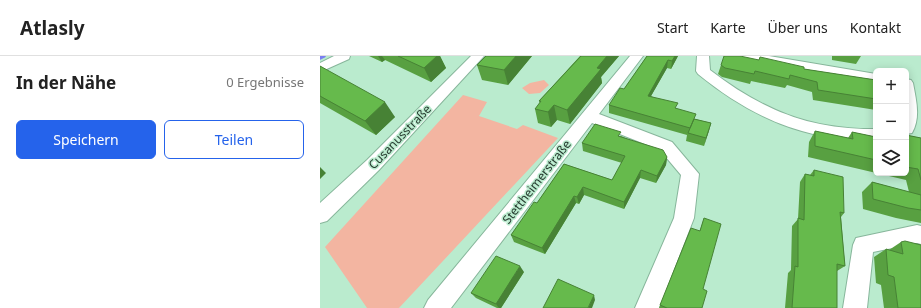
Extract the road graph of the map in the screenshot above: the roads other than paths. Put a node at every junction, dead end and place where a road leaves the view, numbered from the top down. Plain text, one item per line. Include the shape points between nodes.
1 (344, 56) edge
2 (478, 56) edge
3 (637, 56) edge
4 (703, 56) edge
5 (746, 56) edge
6 (806, 61) edge
7 (320, 68) edge
8 (873, 77) edge
9 (909, 83) edge
10 (921, 85) edge
11 (909, 99) edge
12 (590, 116) junction
13 (909, 118) edge
14 (873, 135) edge
15 (320, 215) edge
16 (921, 235) edge
17 (436, 308) edge
18 (647, 308) edge
19 (855, 308) edge

1 - 7 street
2 - 15 street, Cusanusstraße via 373,165
3 - 12 street, Stettheimerstraße
4 - 14 street via 703,71 722,87 777,119 820,132
5 - 6 street
6 - 8 street
9 - 10 street
11 - 13 street
12 - 17 street, Stettheimerstraße
12 - 18 street via 666,146 690,174 684,218
16 - 19 street via 863,245

